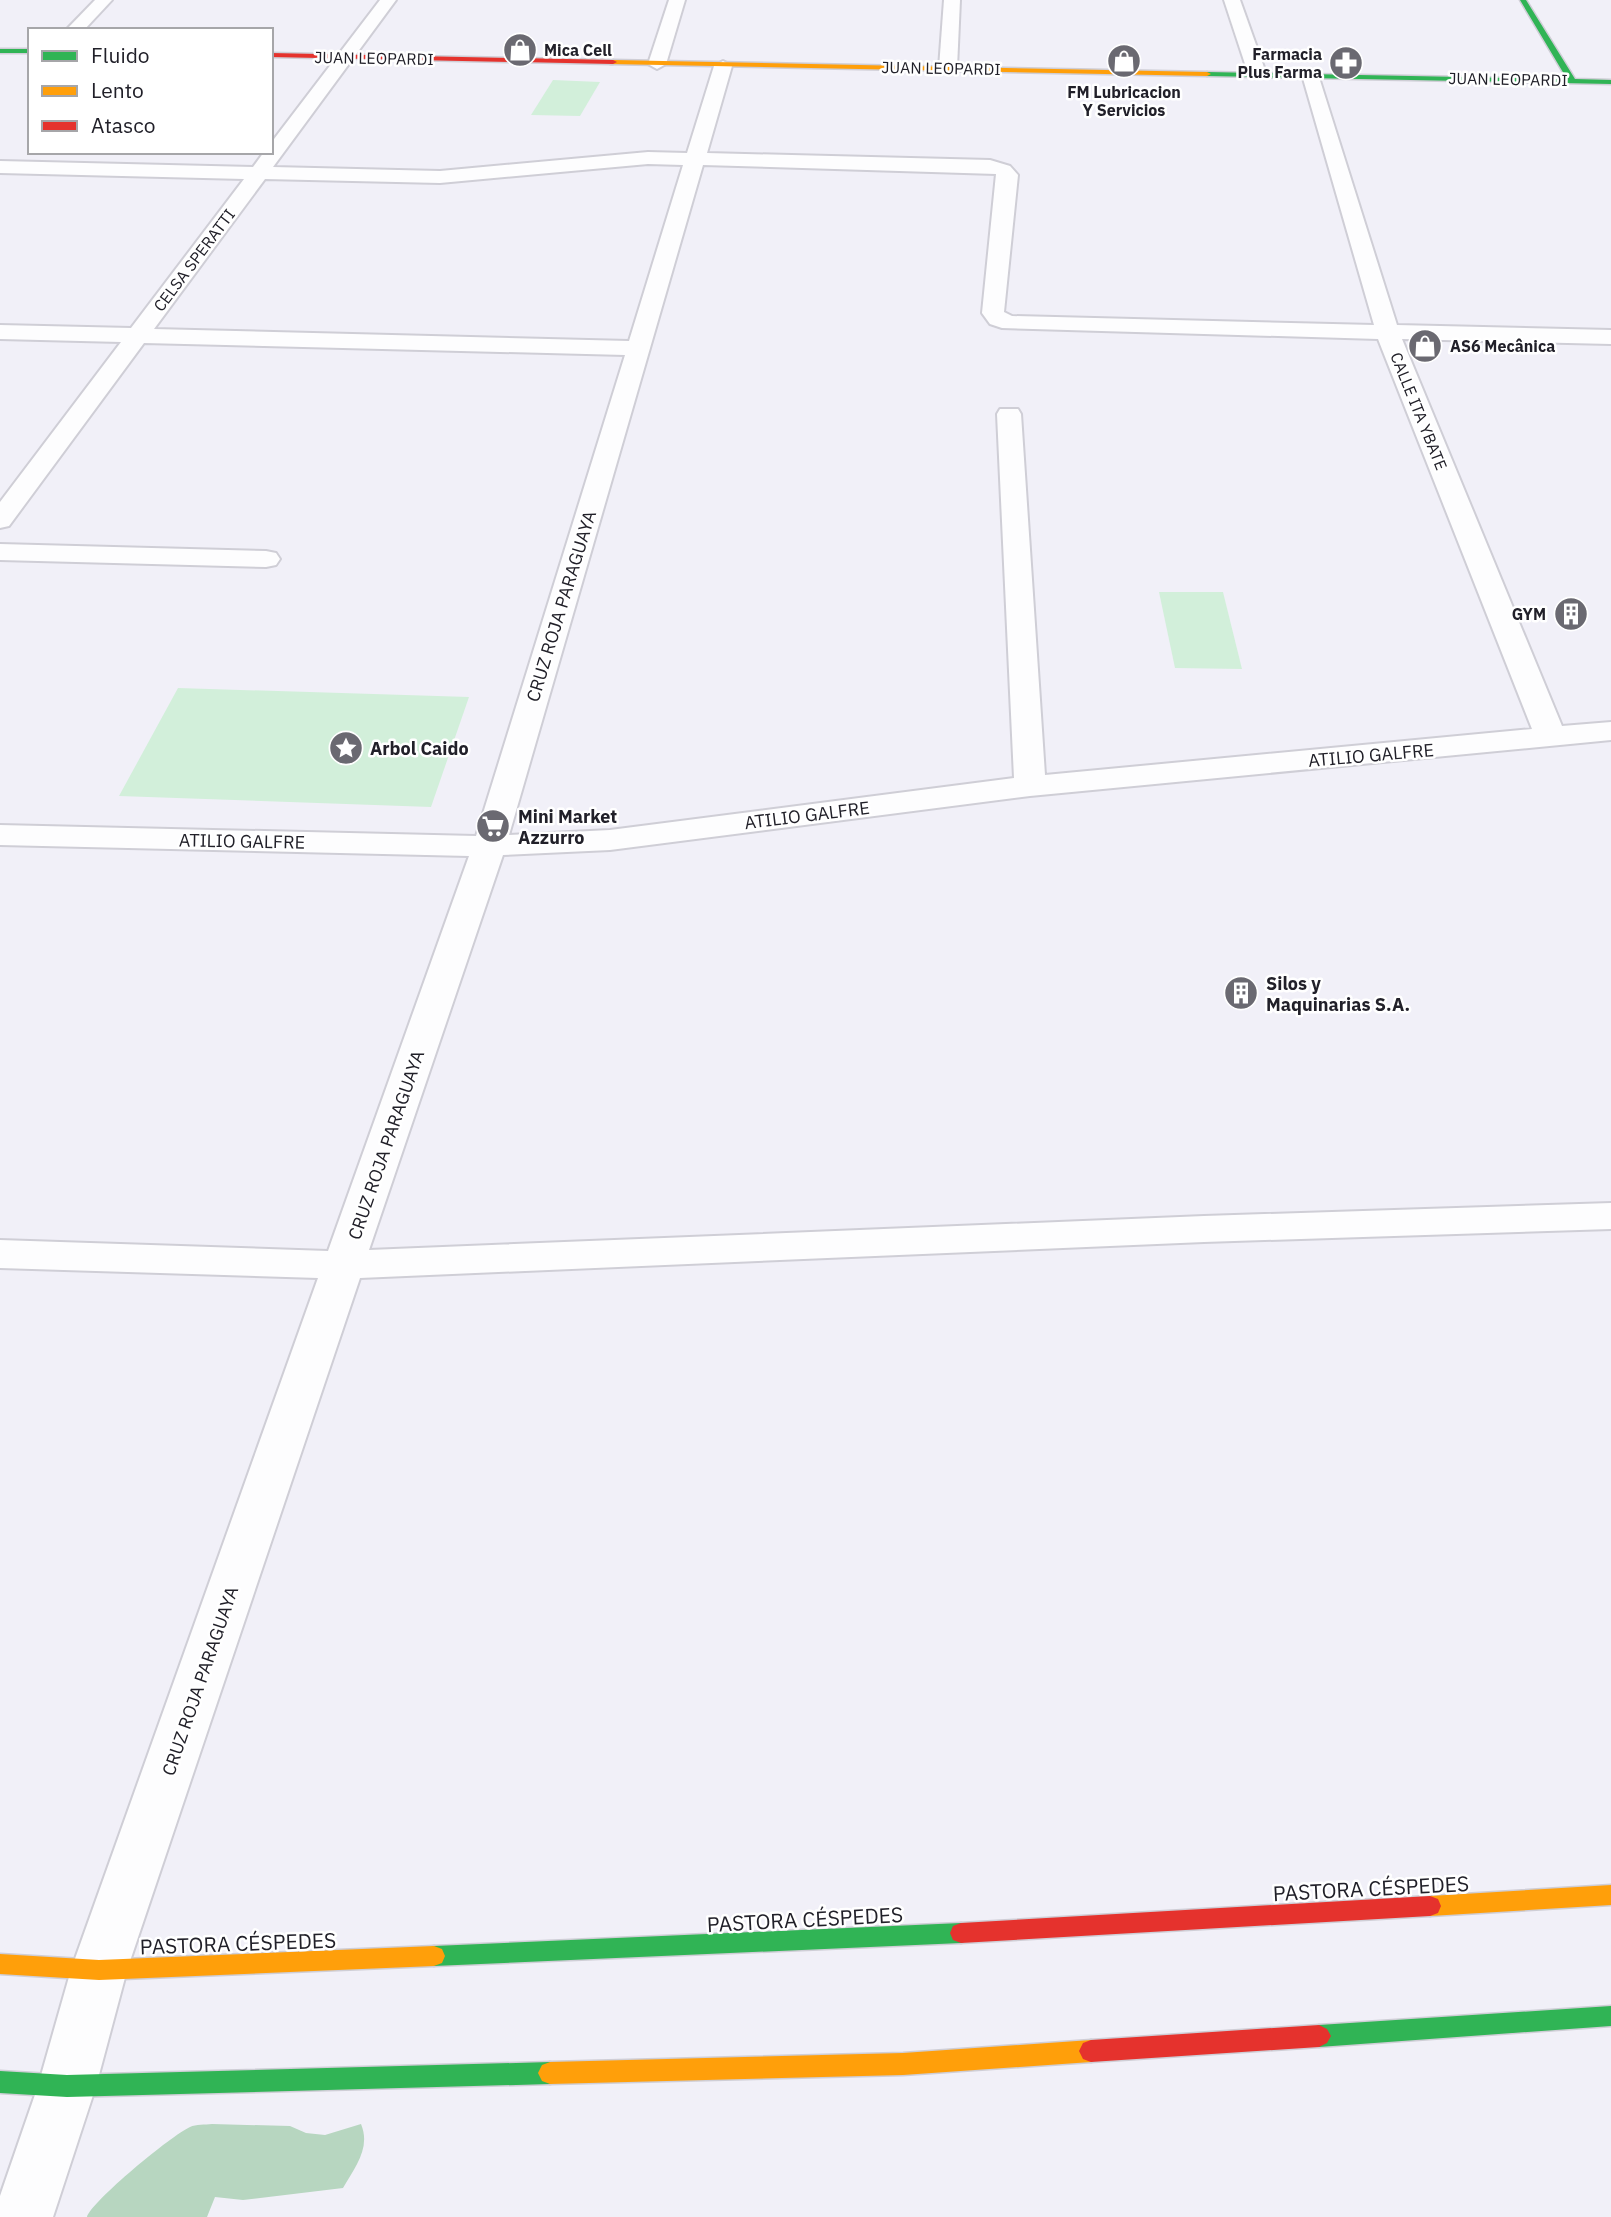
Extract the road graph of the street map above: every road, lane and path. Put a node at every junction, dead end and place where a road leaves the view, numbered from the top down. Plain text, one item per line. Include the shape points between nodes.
1 (104, 0) edge
2 (388, 0) edge
3 (677, 0) edge
4 (952, 0) edge
5 (1233, 0) edge
6 (1523, 0) edge
7 (76, 28) edge
8 (0, 51) edge
9 (28, 51) edge
10 (273, 55) edge
11 (345, 57) junction
12 (657, 64) junction
13 (723, 66) junction
14 (948, 68) junction
15 (1257, 73) junction
16 (1311, 75) junction
17 (1572, 81) junction
18 (1611, 82) edge
19 (695, 158) junction
20 (0, 167) edge
21 (260, 172) junction
22 (1387, 331) junction
23 (0, 332) edge
24 (138, 336) junction
25 (1611, 337) edge
26 (640, 348) junction
27 (1009, 414) dead end
28 (0, 520) edge
29 (0, 552) edge
30 (266, 559) dead end
31 (1611, 731) edge
32 (1550, 738) junction
33 (1030, 786) junction
34 (0, 835) edge
35 (489, 846) junction
36 (1611, 1216) edge
37 (0, 1254) edge
38 (345, 1265) junction
39 (1611, 1895) edge
40 (0, 1964) edge
41 (99, 1970) junction
42 (1611, 2016) edge
43 (0, 2082) edge
44 (67, 2086) junction
45 (23, 2217) edge

1 - 7 street
2 - 11 street, CELSA SPERATTI
3 - 12 street
4 - 14 street
5 - 15 street
6 - 17 main road
8 - 9 main road
10 - 11 main road, JUAN LEOPARDI
11 - 12 main road, JUAN LEOPARDI
11 - 21 street, CELSA SPERATTI
12 - 13 main road, JUAN LEOPARDI
13 - 14 main road, JUAN LEOPARDI
13 - 19 street, CRUZ ROJA PARAGUAYA
14 - 15 main road, JUAN LEOPARDI
15 - 16 main road, JUAN LEOPARDI
16 - 17 main road, JUAN LEOPARDI
16 - 22 street, CALLE ITA YBATE
17 - 18 main road, JUAN LEOPARDI
19 - 21 street via 440,177
19 - 22 street via 1003,170 1008,175 993,313 1010,323
19 - 26 street, CRUZ ROJA PARAGUAYA
20 - 21 street
21 - 24 street, CELSA SPERATTI
22 - 25 street
22 - 32 street, CALLE ITA YBATE
23 - 24 street
24 - 26 street
24 - 28 street, CELSA SPERATTI
26 - 35 street, CRUZ ROJA PARAGUAYA
27 - 33 street
29 - 30 street
31 - 32 street, ATILIO GALFRE
32 - 33 street, ATILIO GALFRE
33 - 35 street, ATILIO GALFRE via 610,840
34 - 35 street, ATILIO GALFRE
35 - 38 street, CRUZ ROJA PARAGUAYA
36 - 38 street
37 - 38 street
38 - 41 street, CRUZ ROJA PARAGUAYA
39 - 41 main road, PASTORA CÉSPEDES via 858,1939
40 - 41 main road, PASTORA CÉSPEDES
41 - 44 street, CRUZ ROJA PARAGUAYA
42 - 44 main road via 890,2064
43 - 44 main road
44 - 45 street, CRUZ ROJA PARAGUAYA

